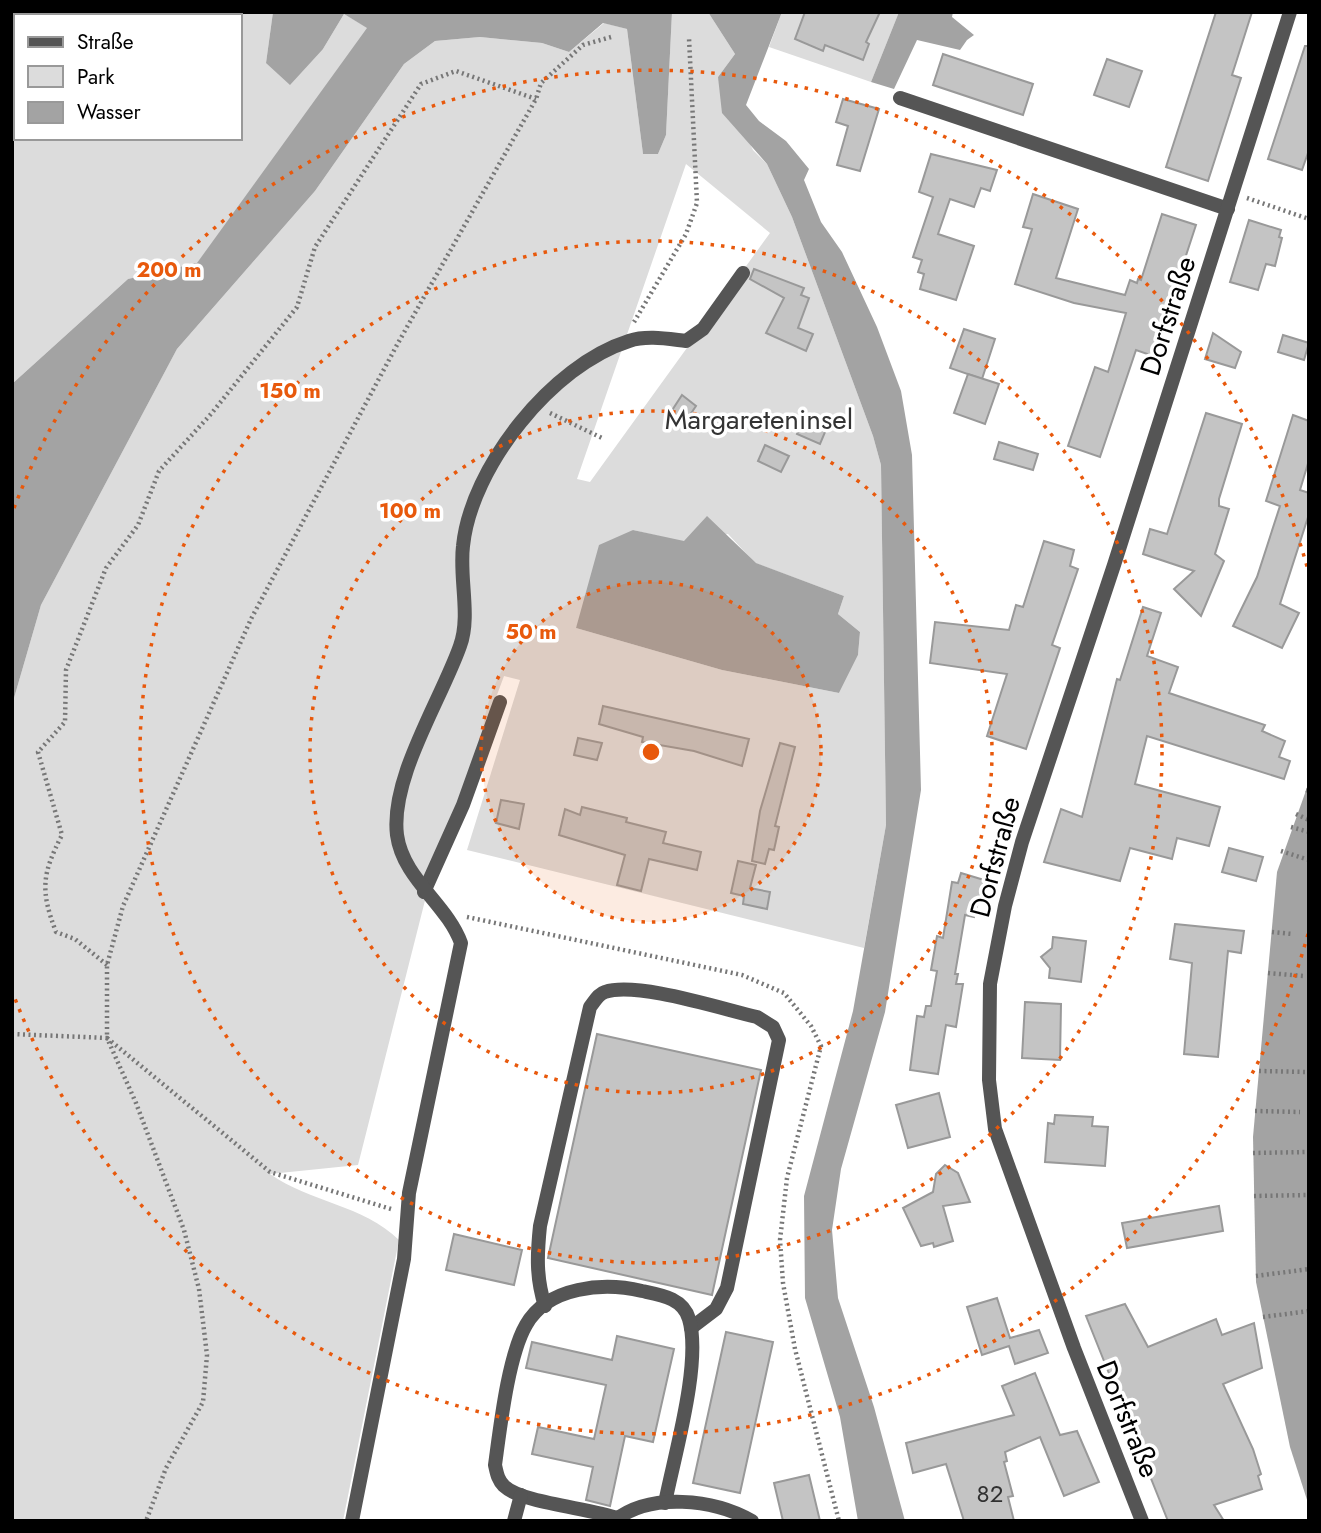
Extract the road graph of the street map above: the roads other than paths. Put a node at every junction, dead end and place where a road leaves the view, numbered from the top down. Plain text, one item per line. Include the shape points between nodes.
1 (1290, 12) edge
2 (900, 98) dead end
3 (1228, 209) junction
4 (743, 272) dead end
5 (500, 702) dead end
6 (425, 892) junction
7 (545, 1306) junction
8 (691, 1328) junction
9 (521, 1495) junction
10 (665, 1503) junction
11 (616, 1519) edge
12 (352, 1521) edge
13 (514, 1521) edge
14 (752, 1521) edge
15 (1142, 1521) edge

1 - 3 street, Dorfstraße
2 - 3 street
3 - 15 street, Dorfstraße via 1022,842 990,984 989,1080 995,1129
4 - 6 street via 703,329 687,341 659,337 622,344 583,365 534,405 493,462 463,544 461,643 412,756 398,807 397,836
5 - 6 street via 463,806
6 - 12 street via 445,914 461,943 409,1193 404,1259
7 - 8 street via 587,1287 618,1285 680,1304
7 - 8 street via 536,1261 540,1226 590,1007 601,993 618,988 639,990 757,1017 773,1027 779,1040 727,1289 716,1310
7 - 9 street via 526,1325 499,1433 497,1477
8 - 10 street via 691,1370
9 - 11 street
9 - 13 street
10 - 11 street via 648,1504
10 - 14 street via 699,1503

